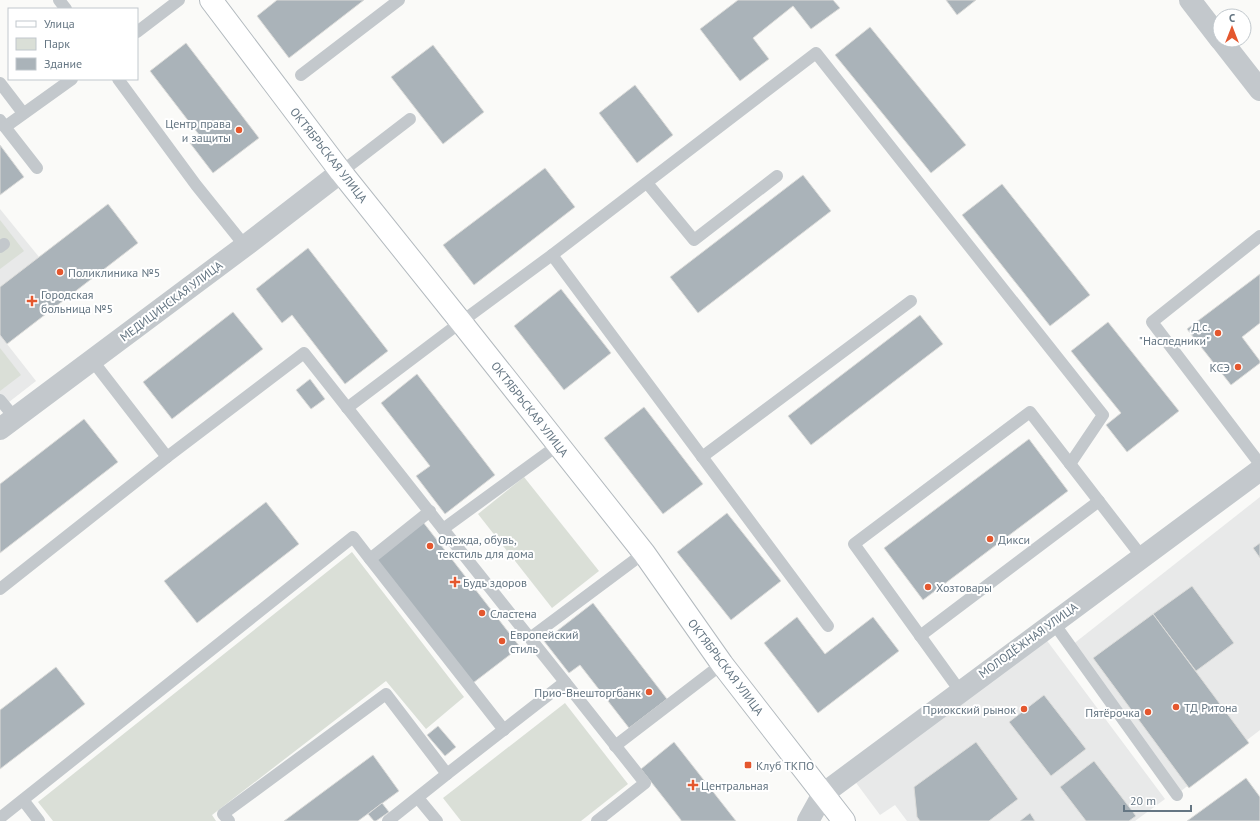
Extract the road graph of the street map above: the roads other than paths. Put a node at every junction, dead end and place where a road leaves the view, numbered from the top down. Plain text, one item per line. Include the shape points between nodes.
1 (59, 0) edge
2 (179, 0) edge
3 (211, 0) edge
4 (399, 0) edge
5 (1196, 2) edge
6 (65, 8) edge
7 (1212, 27) edge
8 (138, 31) edge
9 (1227, 48) edge
10 (301, 75) dead end
11 (71, 80) edge
12 (119, 80) edge
13 (0, 83) edge
14 (1260, 90) edge
15 (23, 113) junction
16 (410, 119) dead end
17 (2, 124) edge
18 (37, 168) dead end
19 (341, 172) junction
20 (777, 176) dead end
21 (647, 183) junction
22 (1260, 236) edge
23 (245, 246) junction
24 (552, 255) junction
25 (911, 301) dead end
26 (461, 322) junction
27 (92, 360) junction
28 (0, 400) edge
29 (347, 408) junction
30 (8, 423) edge
31 (558, 445) junction
32 (167, 457) junction
33 (702, 457) junction
34 (1070, 464) junction
35 (1260, 464) edge
36 (1260, 470) edge
37 (1099, 501) junction
38 (430, 511) junction
39 (443, 529) junction
40 (644, 553) junction
41 (1142, 557) junction
42 (370, 559) junction
43 (0, 589) edge
44 (1053, 622) junction
45 (828, 626) dead end
46 (920, 636) junction
47 (530, 638) junction
48 (722, 664) junction
49 (565, 682) junction
50 (960, 691) junction
51 (504, 730) junction
52 (615, 746) junction
53 (447, 774) junction
54 (823, 794) junction
55 (1177, 795) dead end
56 (418, 798) junction
57 (23, 800) junction
58 (0, 818) edge
59 (39, 821) edge
60 (229, 821) edge
61 (388, 821) edge
62 (437, 821) edge
63 (597, 821) edge
64 (808, 821) edge
65 (844, 821) edge

1 - 6 lane
2 - 8 lane
3 - 19 main road, ОКТЯБРЬСКАЯ УЛИЦА
4 - 10 lane
5 - 7 street
9 - 14 street
11 - 15 lane
12 - 23 lane via 196,185
13 - 15 lane
15 - 17 lane
16 - 19 lane
17 - 18 lane
19 - 23 street, МЕДИЦИНСКАЯ УЛИЦА
19 - 26 main road, ОКТЯБРЬСКАЯ УЛИЦА
20 - 21 lane via 694,240
21 - 24 lane
21 - 34 lane via 816,53 1103,415
22 - 35 lane via 1152,322
23 - 27 street, МЕДИЦИНСКАЯ УЛИЦА
24 - 26 lane
24 - 33 lane
25 - 33 lane
26 - 29 lane
26 - 31 main road, ОКТЯБРЬСКАЯ УЛИЦА
27 - 30 street, МЕДИЦИНСКАЯ УЛИЦА
27 - 32 lane
28 - 30 lane
29 - 32 lane via 304,353
29 - 38 lane
31 - 39 lane
31 - 40 main road, ОКТЯБРЬСКАЯ УЛИЦА
32 - 43 lane
33 - 45 lane
34 - 37 lane
34 - 46 lane via 1030,412 854,544
36 - 41 street, МОЛОДЁЖНАЯ УЛИЦА
37 - 41 lane
37 - 46 lane
38 - 39 lane
38 - 42 lane
39 - 47 lane
40 - 47 lane
40 - 48 main road, ОКТЯБРЬСКАЯ УЛИЦА
41 - 44 street, МОЛОДЁЖНАЯ УЛИЦА
42 - 51 lane
42 - 57 lane via 353,537
44 - 50 street, МОЛОДЁЖНАЯ УЛИЦА
44 - 55 lane
46 - 50 lane
47 - 49 lane
48 - 52 lane
48 - 54 main road, ОКТЯБРЬСКАЯ УЛИЦА
49 - 51 lane
49 - 52 lane
50 - 54 street, МОЛОДЁЖНАЯ УЛИЦА
51 - 53 lane
52 - 63 lane via 645,783
53 - 56 lane
53 - 60 lane via 386,694 223,814
54 - 64 street, МОЛОДЁЖНАЯ УЛИЦА
54 - 65 main road, ОКТЯБРЬСКАЯ УЛИЦА
56 - 61 lane
56 - 62 lane
57 - 58 lane
57 - 59 lane

